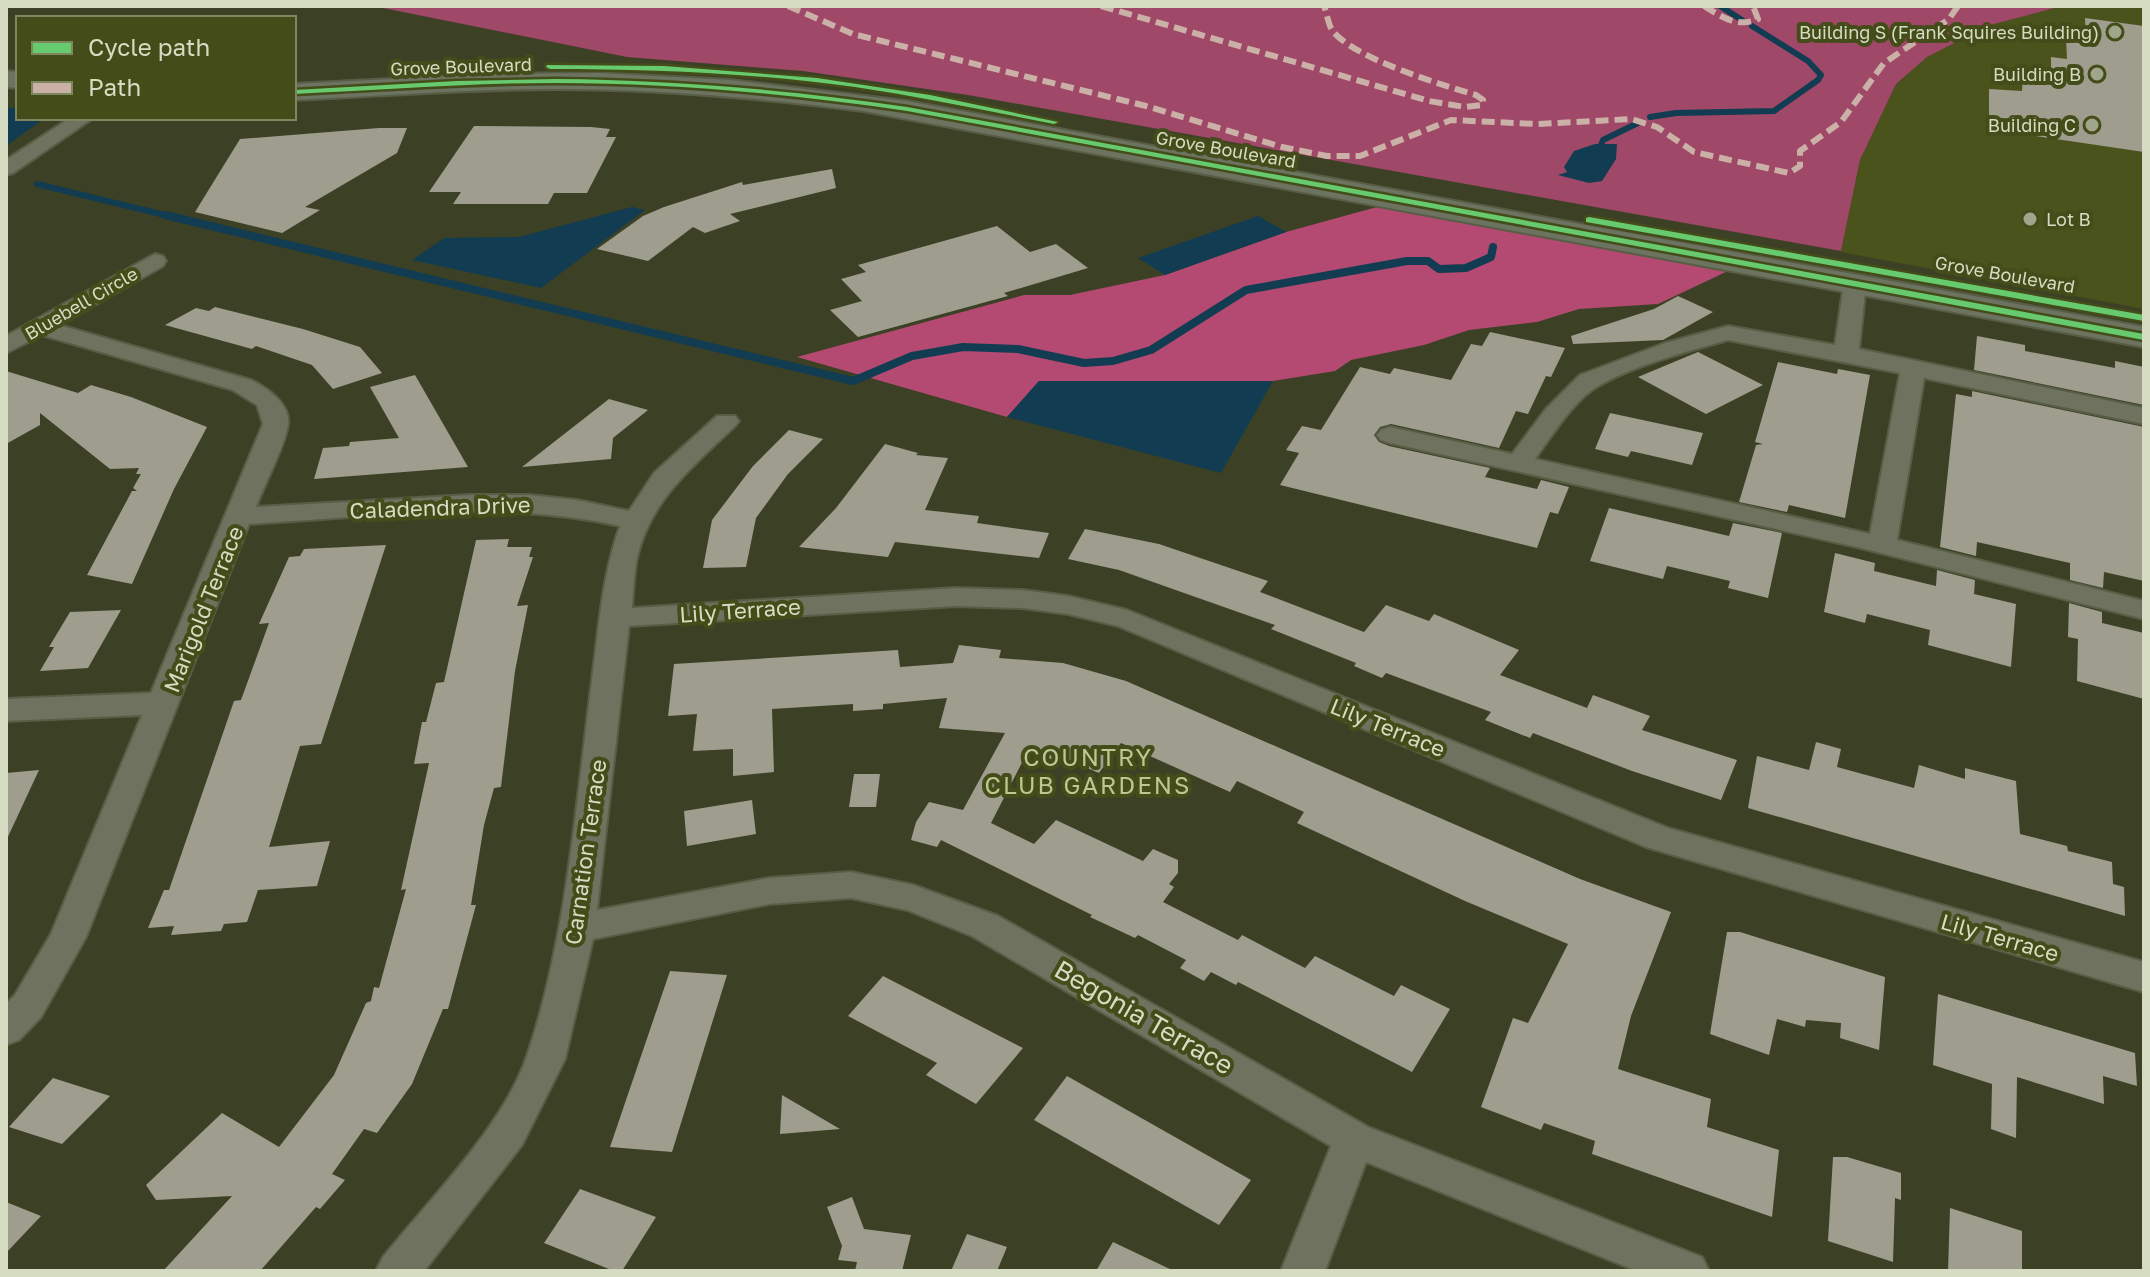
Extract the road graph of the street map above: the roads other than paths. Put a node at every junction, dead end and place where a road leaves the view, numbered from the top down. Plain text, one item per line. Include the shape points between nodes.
1 (296, 78) edge
2 (296, 92) edge
3 (978, 114) junction
4 (80, 120) edge
5 (6, 169) edge
6 (155, 261) dead end
7 (1857, 275) junction
8 (2144, 318) edge
9 (40, 327) junction
10 (2144, 337) edge
11 (6, 346) edge
12 (1846, 354) junction
13 (1913, 369) junction
14 (2144, 416) edge
15 (726, 421) dead end
16 (1390, 435) dead end
17 (1518, 464) junction
18 (241, 516) junction
19 (636, 521) junction
20 (1882, 545) junction
21 (2144, 610) edge
22 (614, 618) junction
23 (165, 703) junction
24 (6, 710) edge
25 (577, 928) junction
26 (2144, 977) edge
27 (6, 1029) edge
28 (1354, 1139) junction
29 (398, 1271) edge
30 (1303, 1271) edge
31 (1687, 1271) edge

1 - 3 street, Grove Boulevard via 531,68 680,70 852,85
2 - 3 street, Grove Boulevard via 627,82
3 - 7 street, Grove Boulevard
4 - 5 street
6 - 9 street, Bluebell Circle
7 - 8 street, Grove Boulevard
7 - 10 street, Grove Boulevard
7 - 12 street
9 - 11 street, Bluebell Circle
9 - 18 street, Marigold Terrace via 265,395 276,424
12 - 13 street
12 - 17 street via 1728,333 1673,348 1589,380 1555,414
13 - 14 street
13 - 20 street
15 - 19 street, Carnation Terrace via 663,479
16 - 17 street
17 - 20 street
18 - 19 street, Caladendra Drive via 529,503
18 - 23 street, Marigold Terrace
19 - 22 street, Carnation Terrace via 623,558
20 - 21 street
22 - 25 street, Carnation Terrace
22 - 26 street, Lily Terrace via 956,597 1022,599 1127,619 1658,838
23 - 24 street
23 - 27 street, Marigold Terrace via 68,937 28,1006
25 - 28 street, Begonia Terrace via 783,890 851,885 913,898 985,926
25 - 29 street, Carnation Terrace via 546,1059 508,1133
28 - 30 street
28 - 31 street, Begonia Terrace

